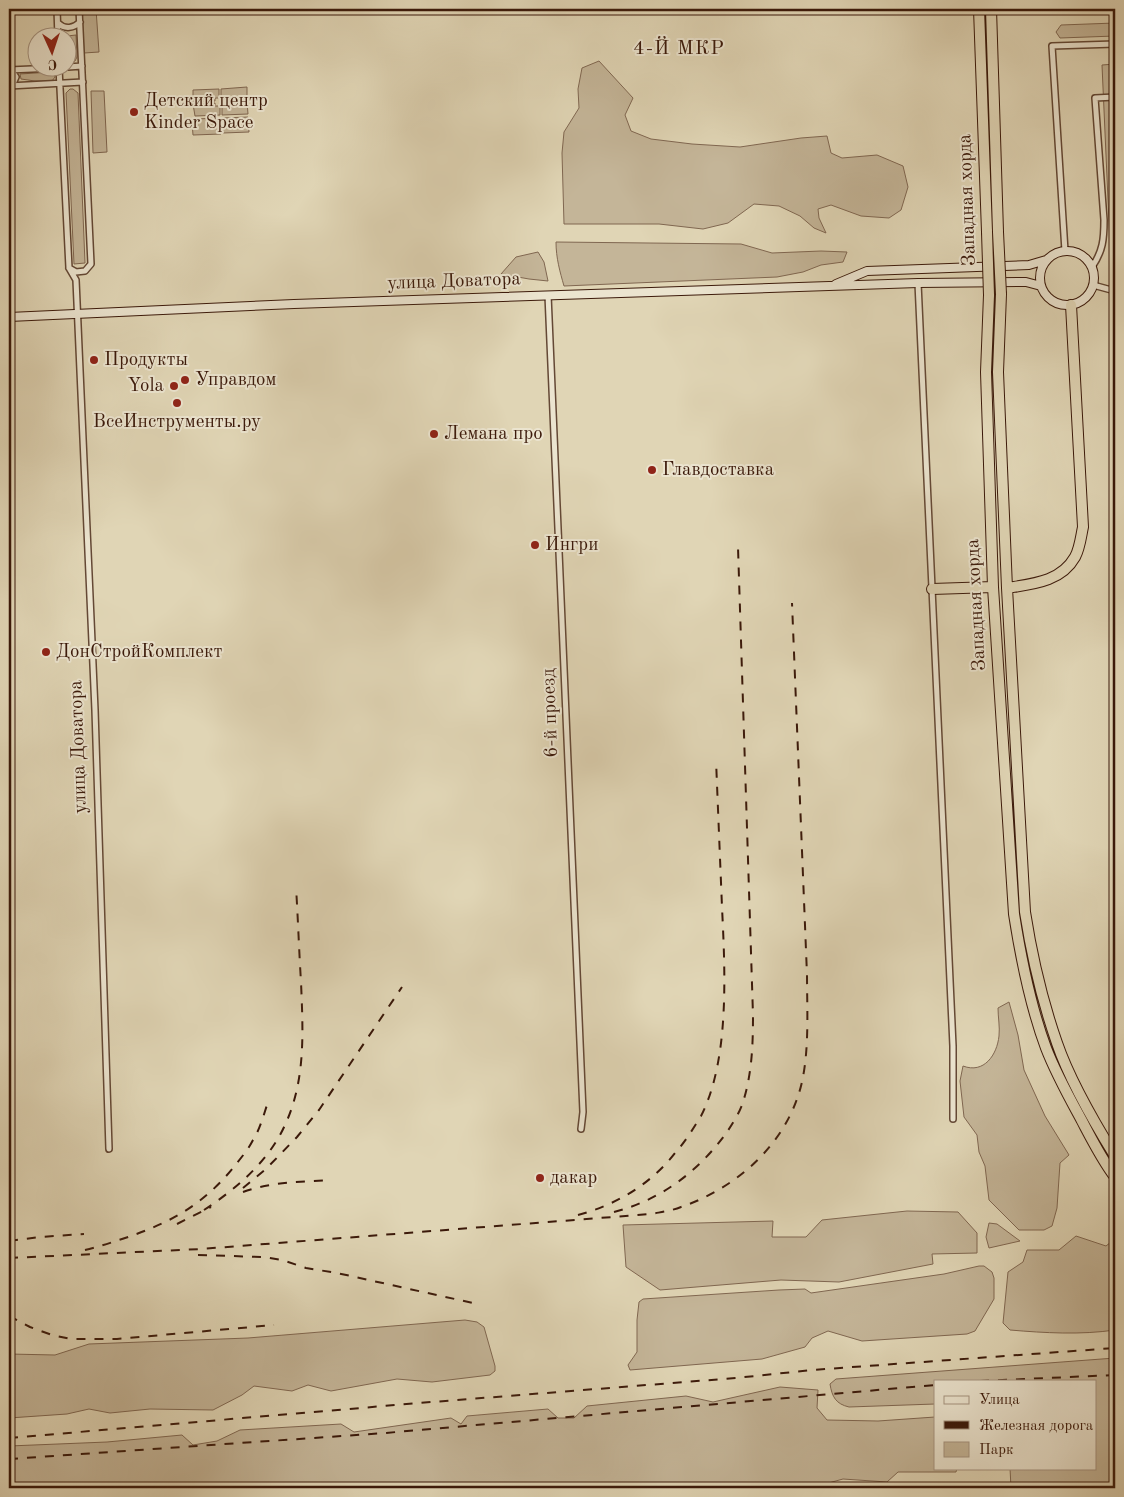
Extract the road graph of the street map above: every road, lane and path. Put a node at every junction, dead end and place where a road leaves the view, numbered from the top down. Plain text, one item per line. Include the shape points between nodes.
1 (57, 9) edge
2 (80, 9) edge
3 (979, 9) edge
4 (991, 9) edge
5 (80, 22) junction
6 (58, 23) junction
7 (58, 28) edge
8 (1115, 44) edge
9 (78, 66) edge
10 (82, 66) junction
11 (28, 69) edge
12 (10, 70) edge
13 (60, 78) edge
14 (83, 82) junction
15 (60, 84) junction
16 (10, 86) edge
17 (1115, 97) edge
18 (1065, 251) junction
19 (1046, 260) junction
20 (1092, 267) junction
21 (69, 268) junction
22 (85, 271) junction
23 (76, 280) junction
24 (918, 283) junction
25 (1093, 285) junction
26 (832, 286) junction
27 (1040, 286) junction
28 (1115, 291) edge
29 (548, 295) junction
30 (1071, 305) junction
31 (77, 314) junction
32 (9, 317) edge
33 (993, 587) junction
34 (1007, 588) junction
35 (932, 589) junction
36 (953, 1119) dead end
37 (581, 1128) dead end
38 (109, 1149) dead end
39 (1115, 1156) edge
40 (1115, 1177) edge

1 - 6 street
2 - 5 street
3 - 33 highway, Западная хорда, bridge via 989,294 986,372
4 - 34 highway, Западная хорда, bridge via 1000,294 998,372
5 - 6 street via 69,28
5 - 10 street
6 - 7 street
8 - 18 street via 1052,46
9 - 10 street
10 - 14 street
11 - 12 street
12 - 16 street via 16,78
13 - 15 street
14 - 15 street
14 - 22 street via 91,264
15 - 16 street
15 - 21 street
17 - 20 street via 1095,98 1104,235 1100,254
18 - 19 street
18 - 20 street via 1083,256
19 - 26 street, улица Доватора via 1029,265 867,271
19 - 27 street via 1041,269
20 - 25 street
21 - 22 street via 76,272
21 - 23 street
22 - 23 street
23 - 31 street
24 - 26 street, улица Доватора
24 - 27 street, улица Доватора via 1026,282
24 - 35 street
25 - 28 street
25 - 30 street via 1087,297
26 - 29 street, улица Доватора
27 - 30 street via 1054,302
29 - 31 street, улица Доватора
29 - 37 street, 6-й проезд via 583,1102
30 - 34 highway via 1083,526 1080,544 1067,568 1054,577 1040,583
31 - 32 street, улица Доватора
31 - 38 street, улица Доватора via 96,739
33 - 35 highway
33 - 40 highway, Западная хорда via 1013,904 1020,953 1046,1048 1065,1090
34 - 39 highway, Западная хорда via 1025,912 1031,949 1058,1044
35 - 36 street via 953,1052

